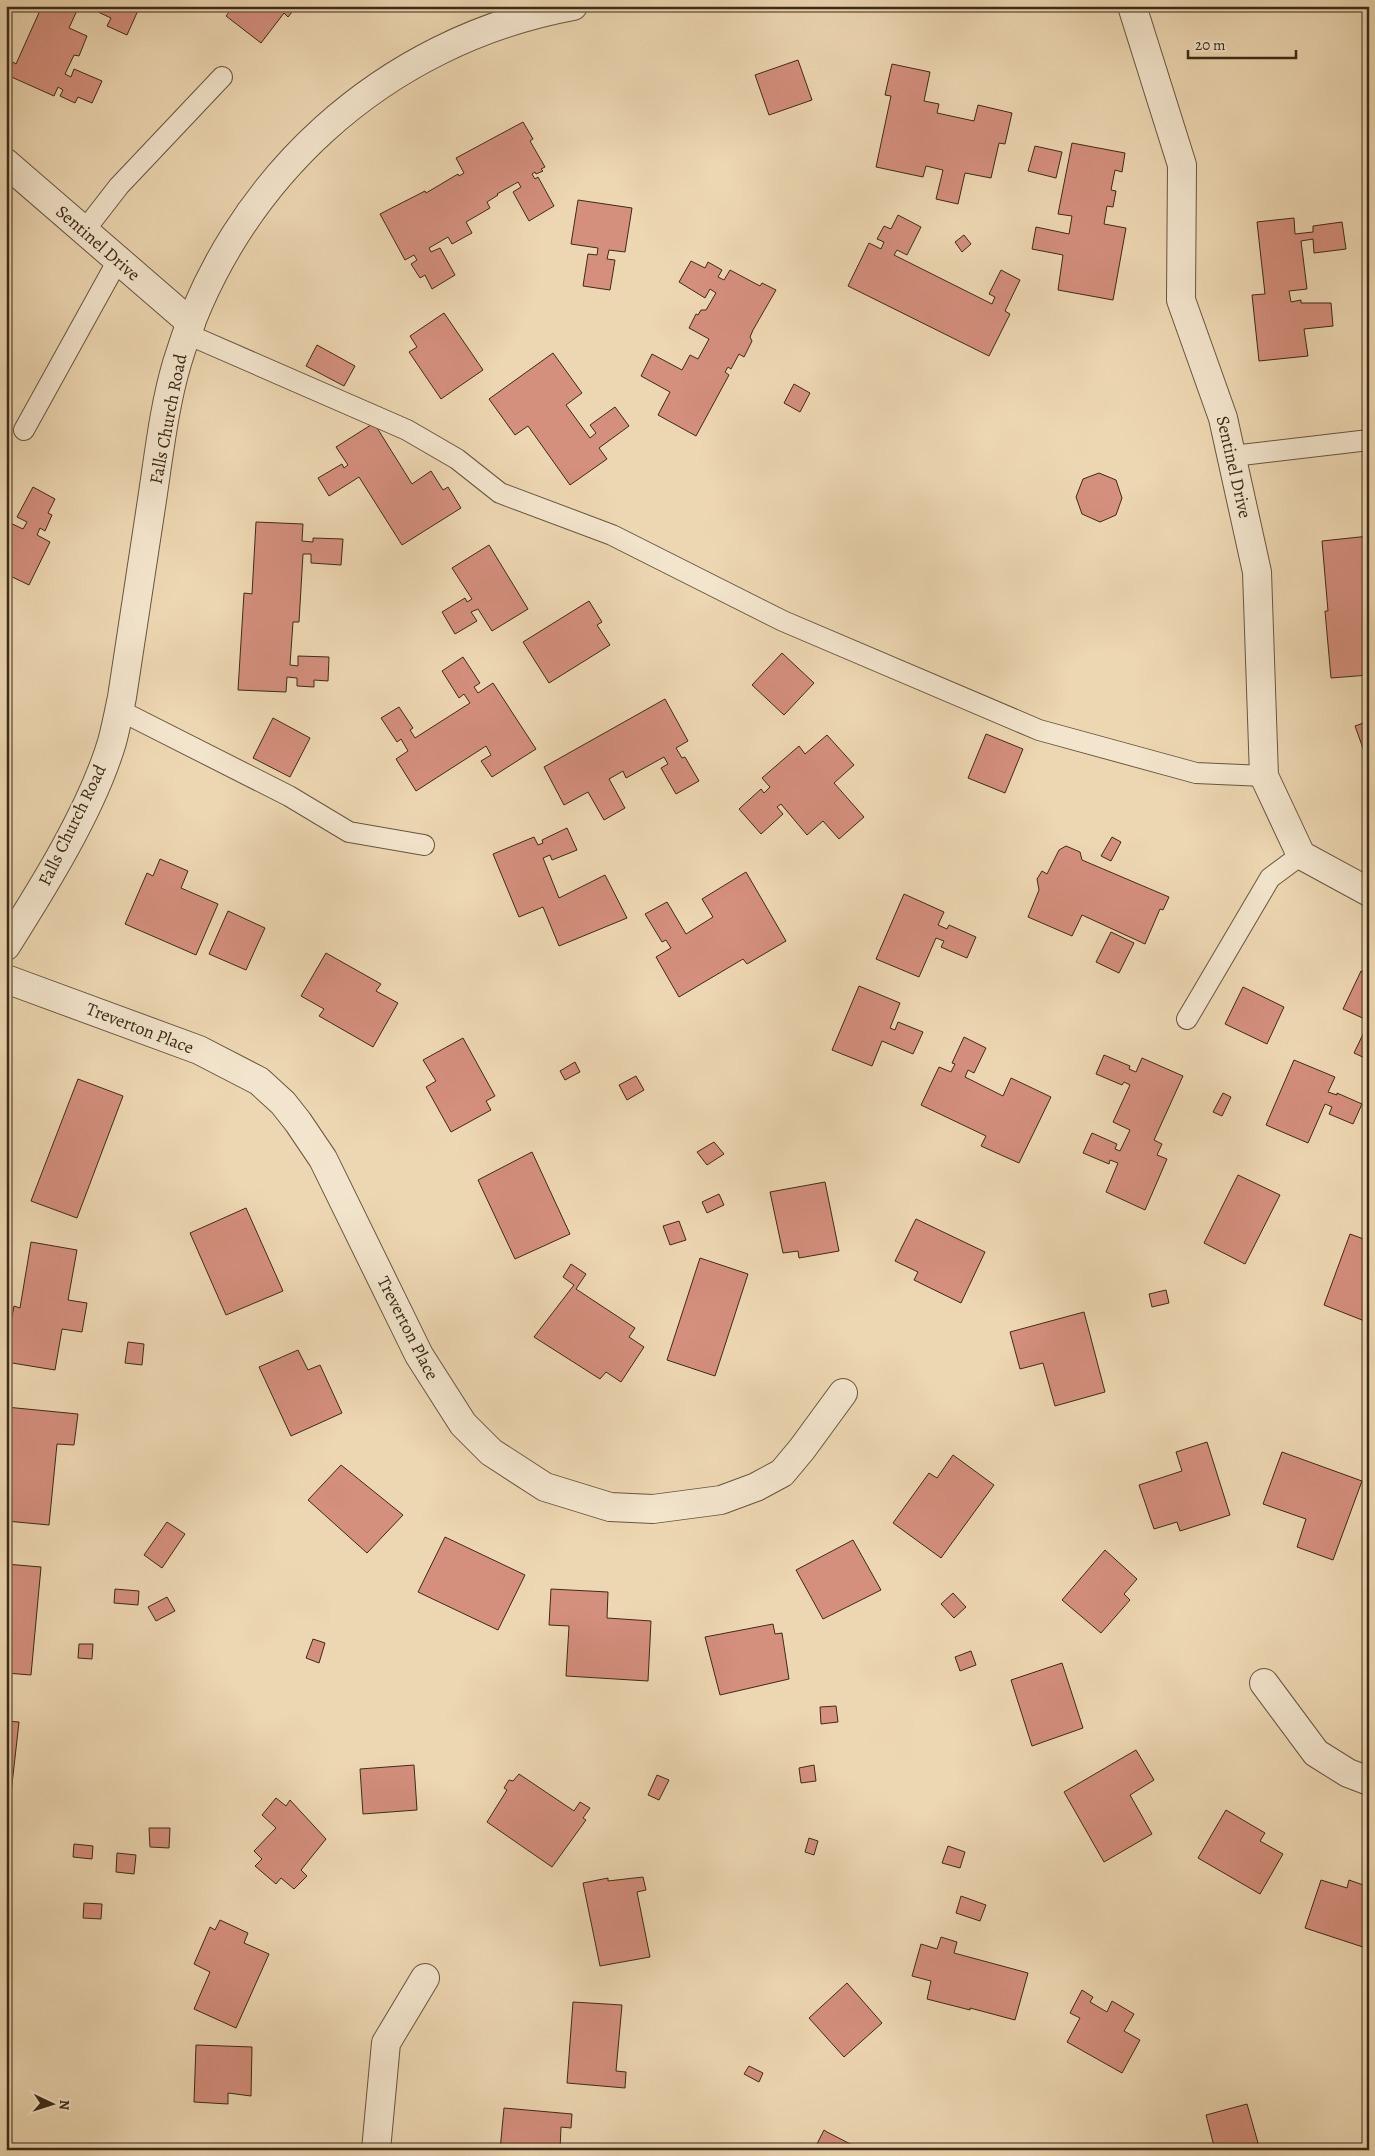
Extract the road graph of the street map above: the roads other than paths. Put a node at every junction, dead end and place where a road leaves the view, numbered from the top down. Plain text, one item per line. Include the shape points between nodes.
1 (573, 6) edge
2 (1132, 6) edge
3 (222, 77) dead end
4 (6, 163) edge
5 (84, 231) junction
6 (118, 260) junction
7 (189, 329) junction
8 (24, 430) dead end
9 (1369, 440) edge
10 (1233, 456) junction
11 (119, 710) junction
12 (1264, 776) junction
13 (424, 845) dead end
14 (1301, 855) junction
15 (1369, 892) edge
16 (6, 946) edge
17 (6, 979) edge
18 (1187, 1019) dead end
19 (843, 1393) dead end
20 (1264, 1683) dead end
21 (1369, 1781) edge
22 (425, 1978) dead end
23 (376, 2150) edge

1 - 7 street, Falls Church Road via 497,26 436,52 390,77 348,109 292,161 252,207 224,252
2 - 10 street, Sentinel Drive via 1182,165 1181,300 1223,418
3 - 5 lane via 119,186
4 - 5 street, Sentinel Drive
5 - 6 street, Sentinel Drive
6 - 7 street, Sentinel Drive
6 - 8 lane
7 - 11 street, Falls Church Road via 166,412
7 - 12 lane via 407,430 457,459 500,493 612,535 783,620 1039,730 1196,773
9 - 10 lane
10 - 12 street, Sentinel Drive via 1257,572
11 - 13 lane via 289,796 349,832
11 - 16 street, Falls Church Road via 111,743 82,813
12 - 14 street, Sentinel Drive
14 - 15 street
14 - 18 lane via 1270,878
17 - 19 street, Treverton Place via 199,1050 259,1081 283,1103 323,1159 420,1355 463,1424 491,1452 545,1487 610,1507 653,1509 721,1500 782,1474
20 - 21 street via 1316,1753 1348,1773
22 - 23 street via 386,2044

